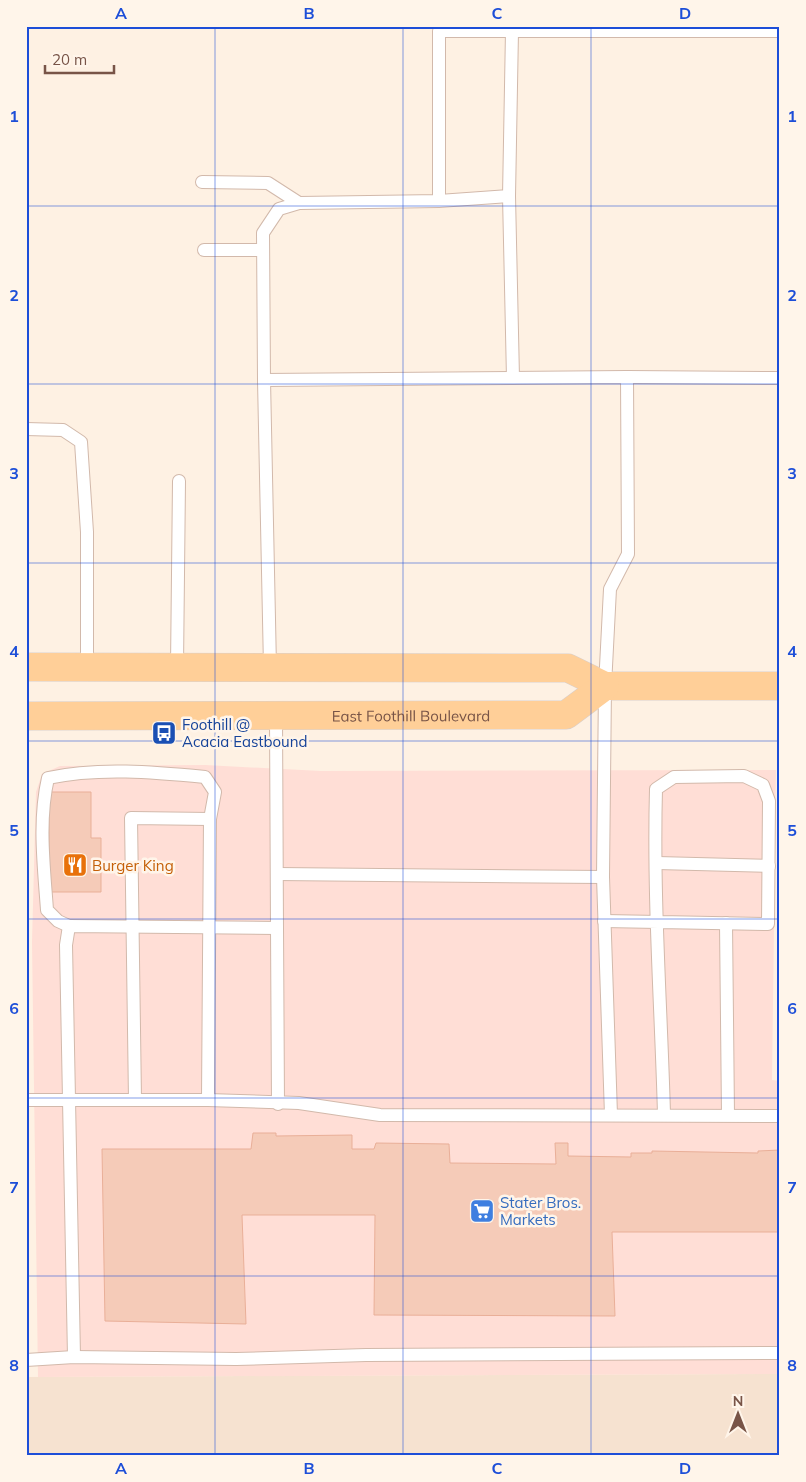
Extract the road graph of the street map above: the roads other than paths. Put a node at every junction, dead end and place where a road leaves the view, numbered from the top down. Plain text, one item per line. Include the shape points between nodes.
1 (512, 31) junction
2 (780, 31) edge
3 (202, 182) dead end
4 (509, 196) junction
5 (440, 201) junction
6 (299, 203) junction
7 (204, 250) dead end
8 (263, 250) junction
9 (627, 377) junction
10 (512, 378) junction
11 (780, 378) edge
12 (264, 380) junction
13 (26, 429) edge
14 (179, 481) dead end
15 (26, 667) edge
16 (87, 667) junction
17 (177, 667) junction
18 (270, 668) junction
19 (605, 686) junction
20 (780, 686) edge
21 (276, 715) junction
22 (26, 716) edge
23 (210, 820) junction
24 (769, 861) junction
25 (657, 863) junction
26 (277, 874) junction
27 (603, 877) junction
28 (604, 921) junction
29 (658, 922) junction
30 (726, 923) junction
31 (69, 926) junction
32 (133, 926) junction
33 (208, 926) junction
34 (276, 928) junction
35 (26, 1100) edge
36 (68, 1100) junction
37 (135, 1100) junction
38 (208, 1100) junction
39 (278, 1104) junction
40 (664, 1114) junction
41 (611, 1115) junction
42 (728, 1115) junction
43 (780, 1116) edge
44 (780, 1353) edge
45 (74, 1357) junction
46 (26, 1360) edge

1 - 2 lane
1 - 4 lane
1 - 5 lane via 440,31
3 - 6 lane via 268,183
4 - 5 lane
4 - 10 lane
5 - 6 lane
6 - 8 lane via 279,209 263,233
7 - 8 lane
8 - 12 lane
9 - 10 lane
9 - 11 lane
9 - 19 lane via 628,554 610,589
10 - 12 lane
12 - 18 lane
13 - 16 lane via 63,430 80,442 87,532
14 - 17 lane
15 - 16 main road
16 - 17 main road
17 - 18 main road
18 - 19 main road via 568,668
19 - 20 main road
19 - 21 main road, East Foothill Boulevard via 566,715
19 - 27 lane
21 - 22 main road, East Foothill Boulevard
21 - 26 lane
23 - 31 lane via 215,792 205,777 74,772 48,778 43,807 47,910
23 - 32 lane via 131,818
23 - 33 lane
24 - 25 lane
24 - 25 lane via 769,801 762,785 744,776 674,777 656,789
24 - 30 lane via 768,924
25 - 29 lane
26 - 27 lane
26 - 34 lane
27 - 28 lane
28 - 29 lane
28 - 41 lane
29 - 30 lane
29 - 40 lane
30 - 42 lane
31 - 32 lane
31 - 36 lane via 66,945
32 - 33 lane
32 - 37 lane
33 - 34 lane
33 - 38 lane
34 - 39 lane
35 - 36 lane
36 - 37 lane
36 - 45 lane
37 - 38 lane
38 - 39 lane
39 - 41 lane via 299,1103 380,1116
40 - 41 lane
40 - 42 lane
42 - 43 lane
44 - 45 lane via 366,1355 236,1360
45 - 46 lane

